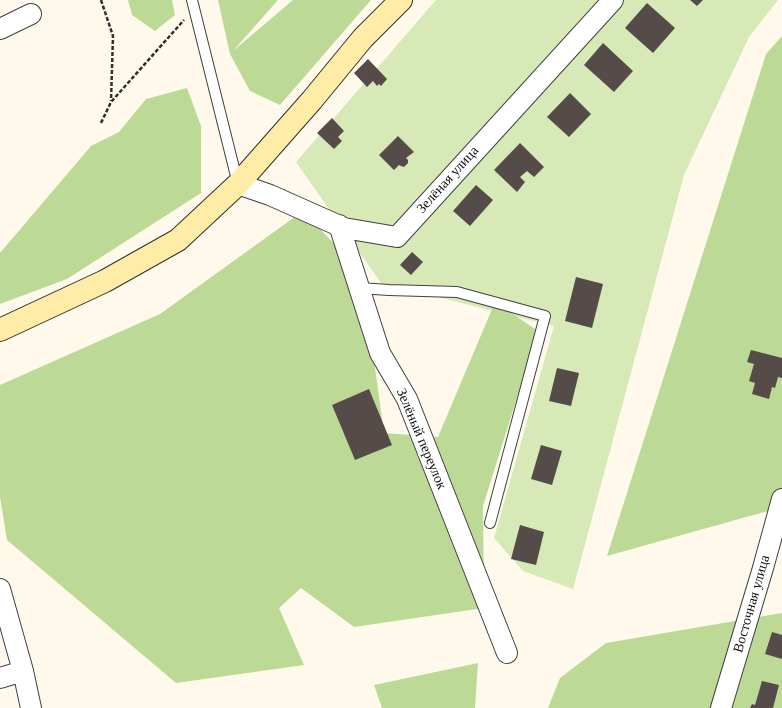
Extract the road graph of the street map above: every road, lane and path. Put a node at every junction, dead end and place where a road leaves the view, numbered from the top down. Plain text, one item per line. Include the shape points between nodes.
1 (101, 0) edge
2 (401, 0) edge
3 (613, 0) edge
4 (193, 4) edge
5 (31, 14) dead end
6 (0, 29) edge
7 (111, 102) junction
8 (101, 123) dead end
9 (238, 184) junction
10 (339, 225) junction
11 (359, 288) junction
12 (0, 330) edge
13 (782, 499) edge
14 (490, 523) dead end
15 (782, 563) edge
16 (763, 568) junction
17 (0, 589) edge
18 (507, 653) dead end
19 (23, 671) junction
20 (0, 678) edge
21 (31, 708) edge
22 (721, 708) edge

1 - 7 path via 114,36
2 - 9 main road via 363,38
3 - 10 street, Зелёная улица via 396,237
4 - 7 path
4 - 9 lane
5 - 6 street
7 - 8 path
9 - 10 street, Зелёная улица
9 - 12 main road via 178,240 105,281
10 - 11 street, Зелёный переулок
11 - 14 lane via 457,292 545,316
11 - 18 street, Зелёный переулок via 380,353 407,400
13 - 16 street, Восточная улица
15 - 16 street
16 - 22 street, Восточная улица
17 - 19 street
19 - 20 street
19 - 21 street

